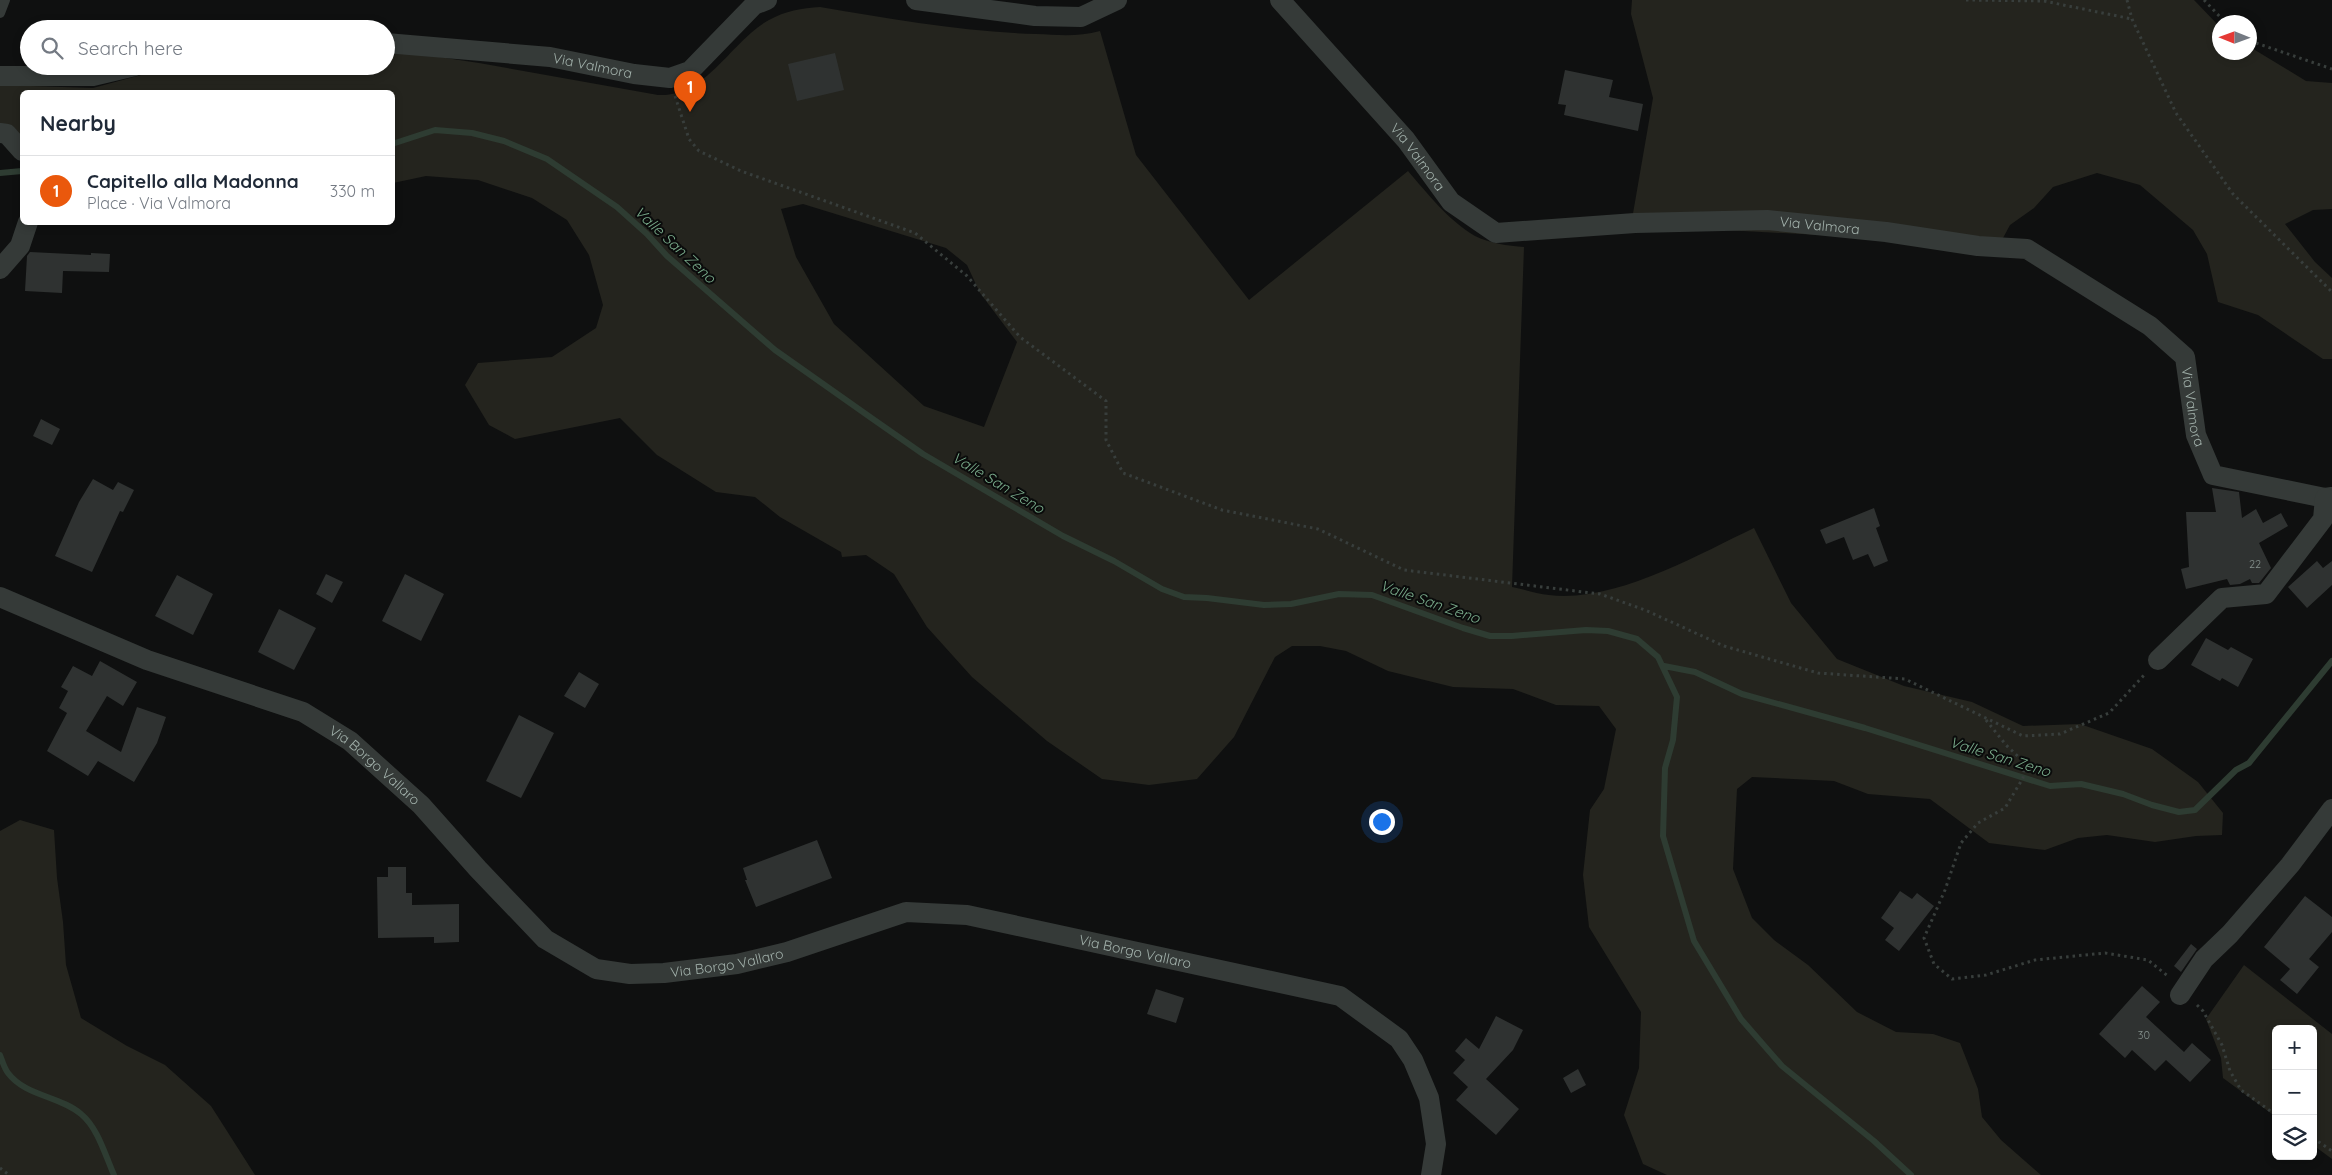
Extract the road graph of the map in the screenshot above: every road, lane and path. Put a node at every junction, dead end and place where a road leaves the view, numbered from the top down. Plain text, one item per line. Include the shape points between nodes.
1 (5, 0) edge
2 (768, 0) edge
3 (916, 0) edge
4 (1117, 0) edge
5 (1280, 0) edge
6 (1966, 0) edge
7 (2127, 0) edge
8 (2204, 0) edge
9 (0, 13) edge
10 (2218, 15) edge
11 (2132, 19) junction
12 (2257, 43) edge
13 (395, 44) edge
14 (2332, 69) edge
15 (97, 75) edge
16 (0, 76) edge
17 (670, 78) junction
18 (0, 133) edge
19 (20, 149) edge
20 (27, 225) edge
21 (0, 269) edge
22 (2332, 292) edge
23 (2328, 497) edge
24 (0, 597) edge
25 (2158, 660) joint
26 (1984, 717) junction
27 (2332, 809) edge
28 (2181, 993) junction
29 (2272, 1112) edge
30 (2317, 1141) edge
31 (2332, 1151) edge
32 (0, 1168) edge
33 (9, 1175) edge
34 (1431, 1175) edge

1 - 9 lane
2 - 17 street via 754,5 690,70
3 - 4 street via 1035,16 1072,17 1081,17
5 - 23 street, Via Valmora via 1406,140 1451,202 1496,233 1635,223 1767,220 2027,250 2150,326 2185,357 2196,434 2213,475
6 - 11 path via 2044,1
7 - 11 path
8 - 10 path
11 - 22 path via 2176,113 2233,194
12 - 14 path
13 - 17 street, Via Valmora via 550,57
15 - 16 street
17 - 26 path via 689,139 700,151 741,171 915,233 967,276 1020,337 1106,401 1106,440 1123,473 1222,510 1318,529 1404,570 1600,594 1645,610 1724,646 1818,673 1905,679
18 - 19 street via 7,134
20 - 21 street via 20,246
23 - 25 street via 2323,519 2266,594 2222,598
24 - 34 street, Via Borgo Vallaro via 147,660 303,712 350,741 421,805 545,940 596,969 630,974 664,973 737,964 787,952 906,912 967,914 1340,996 1398,1039 1413,1060 1429,1098 1436,1144
25 - 26 path via 2109,712 2060,734 2023,736
26 - 28 path via 2025,763 2023,778 2005,808 1978,823 1961,843 1924,938 1934,964 1952,979 1986,975 2035,960 2105,953 2148,960
27 - 28 street via 2290,865 2204,959
28 - 29 path via 2203,1011 2241,1090
30 - 31 path
32 - 33 path

